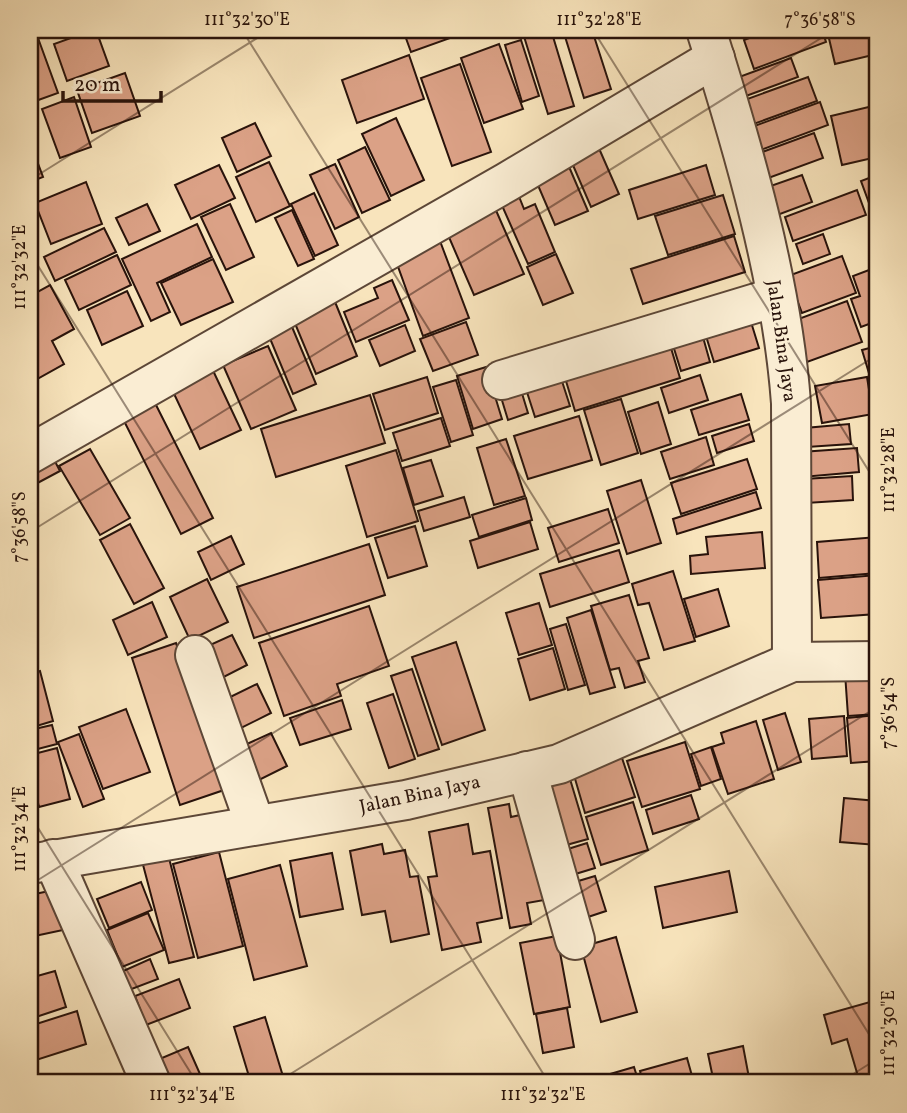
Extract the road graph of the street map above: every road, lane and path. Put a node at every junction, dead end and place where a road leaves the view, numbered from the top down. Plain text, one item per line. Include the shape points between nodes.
1 (711, 44) edge
2 (776, 296) junction
3 (502, 380) dead end
4 (30, 454) edge
5 (195, 655) dead end
6 (877, 661) edge
7 (792, 662) junction
8 (527, 771) junction
9 (255, 824) junction
10 (42, 862) edge
11 (575, 940) dead end
12 (151, 1083) edge

1 - 2 street, Jalan Bina Jaya via 765,239
1 - 4 street via 472,202
2 - 3 street
2 - 7 street, Jalan Bina Jaya via 791,403
5 - 9 street
6 - 7 street, Jalan Bina Jaya
7 - 8 street, Jalan Bina Jaya via 583,755
8 - 9 street, Jalan Bina Jaya via 406,800
8 - 11 street
9 - 10 street, Jalan Bina Jaya
10 - 12 street

